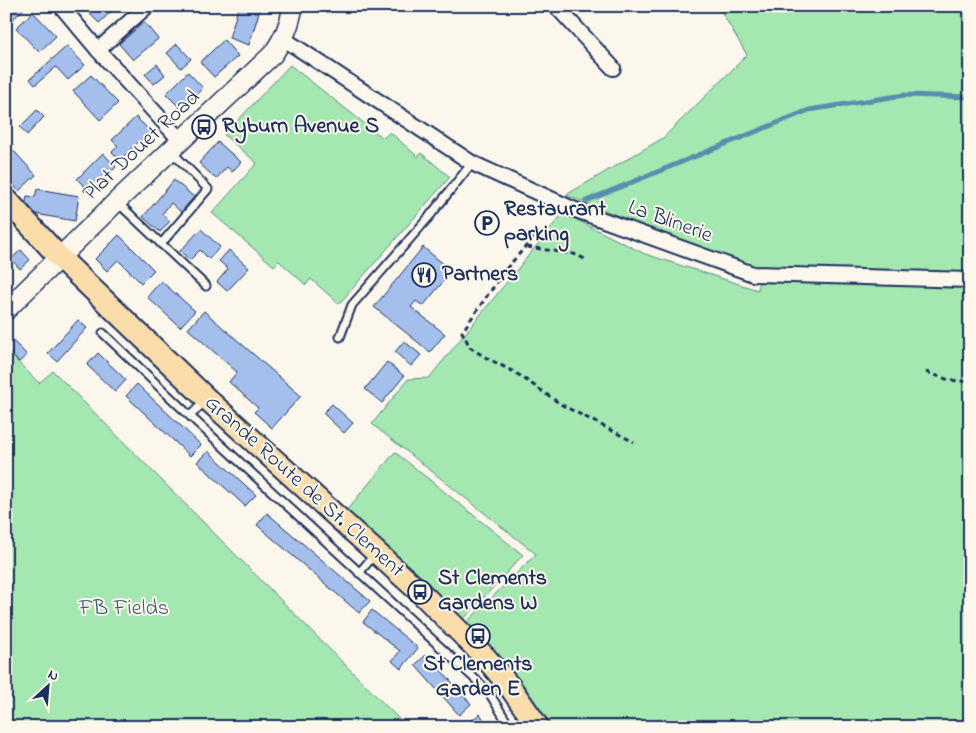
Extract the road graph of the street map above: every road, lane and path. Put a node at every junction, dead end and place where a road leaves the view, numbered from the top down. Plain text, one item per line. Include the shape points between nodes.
1 (61, 6) edge
2 (147, 6) edge
3 (292, 6) edge
4 (556, 6) edge
5 (284, 39) junction
6 (98, 50) junction
7 (613, 68) dead end
8 (176, 146) junction
9 (472, 163) junction
10 (6, 199) edge
11 (116, 202) junction
12 (540, 232) dead end
13 (161, 244) junction
14 (526, 247) junction
15 (59, 258) junction
16 (587, 260) dead end
17 (970, 280) edge
18 (206, 286) dead end
19 (6, 310) edge
20 (103, 333) dead end
21 (340, 337) dead end
22 (926, 372) dead end
23 (970, 382) edge
24 (207, 399) junction
25 (190, 416) junction
26 (634, 442) dead end
27 (376, 552) junction
28 (359, 573) junction
29 (510, 727) edge
30 (538, 727) edge

1 - 6 street
2 - 6 street
3 - 5 main road, Plat Douet Road via 290,25
4 - 7 street
5 - 8 main road, Plat Douet Road via 273,54
5 - 9 street, La Blinerie
6 - 8 street
8 - 11 main road, Plat Douet Road
8 - 13 lane via 208,189
9 - 17 street, La Blinerie via 574,209 753,274
9 - 21 lane via 352,305
10 - 15 main road, Grande Route de St. Clement
11 - 13 lane
11 - 15 main road, Plat Douet Road
12 - 14 path
13 - 18 lane
14 - 16 path via 574,254
14 - 26 path via 500,276 462,332 470,347 516,372 562,405
15 - 19 main road, Plat Douet Road
15 - 24 main road, Grande Route de St. Clement
20 - 25 lane
22 - 23 path via 949,380
24 - 25 lane
24 - 27 main road, Grande Route de St. Clement
25 - 28 lane
27 - 28 lane
27 - 30 main road, Grande Route de St. Clement via 486,658
28 - 29 lane via 488,691

